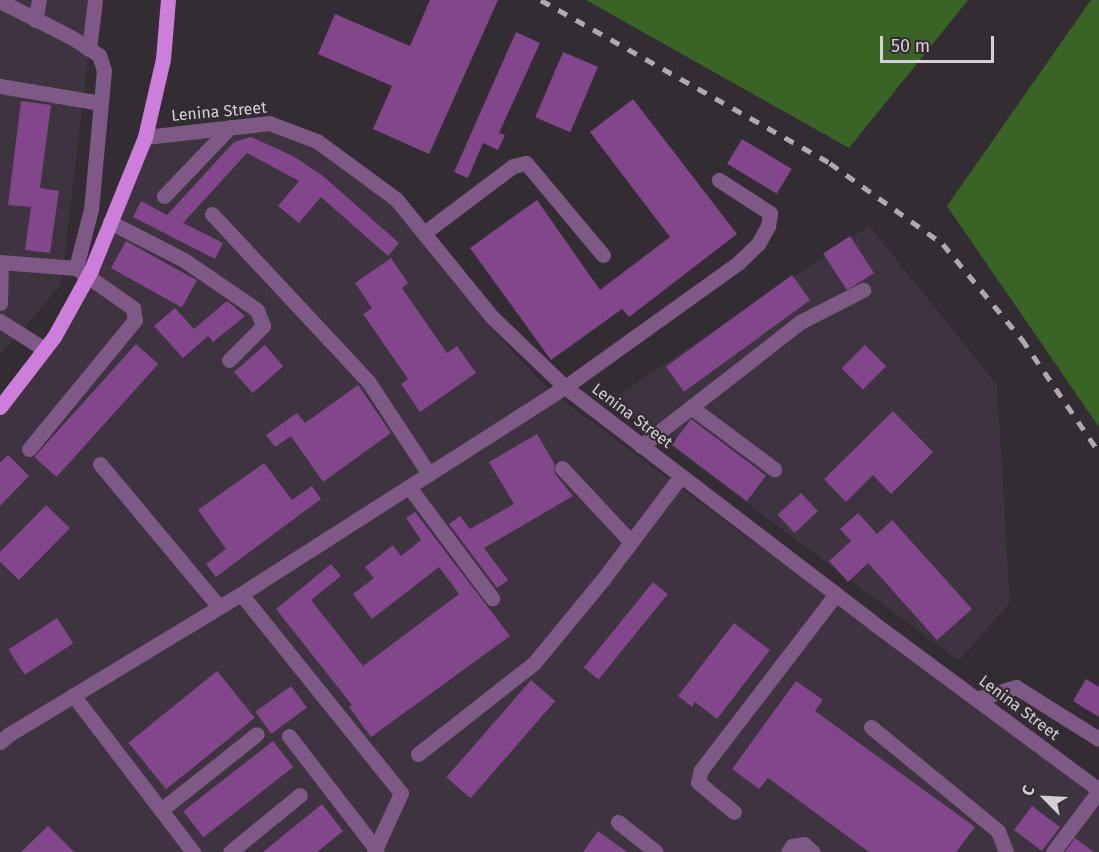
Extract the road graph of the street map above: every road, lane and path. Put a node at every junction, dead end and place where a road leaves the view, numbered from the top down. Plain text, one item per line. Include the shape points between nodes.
1 (39, 0) edge
2 (95, 0) edge
3 (168, 0) edge
4 (0, 1) edge
5 (35, 20) junction
6 (89, 49) junction
7 (0, 86) edge
8 (101, 103) junction
9 (230, 127) junction
10 (145, 137) junction
11 (719, 180) dead end
12 (164, 196) dead end
13 (212, 214) dead end
14 (110, 222) junction
15 (424, 233) junction
16 (603, 255) dead end
17 (0, 262) edge
18 (82, 272) junction
19 (863, 290) dead end
20 (0, 303) edge
21 (0, 321) edge
22 (44, 349) junction
23 (229, 360) dead end
24 (565, 387) junction
25 (691, 406) junction
26 (0, 407) edge
27 (641, 446) junction
28 (29, 449) dead end
29 (100, 464) dead end
30 (562, 468) dead end
31 (774, 469) dead end
32 (429, 474) junction
33 (681, 476) junction
34 (409, 487) junction
35 (631, 542) junction
36 (242, 594) junction
37 (836, 594) junction
38 (492, 598) dead end
39 (219, 607) junction
40 (73, 695) junction
41 (976, 699) junction
42 (871, 727) dead end
43 (257, 734) dead end
44 (290, 736) dead end
45 (1099, 739) edge
46 (0, 742) edge
47 (418, 754) dead end
48 (1099, 790) edge
49 (300, 795) dead end
50 (161, 810) junction
51 (734, 812) dead end
52 (618, 822) dead end
53 (375, 851) edge
54 (193, 852) edge
55 (230, 852) edge
56 (656, 852) edge
57 (788, 852) edge
58 (813, 852) edge
59 (1006, 852) edge
60 (1053, 852) edge

1 - 5 street
2 - 6 street
3 - 10 main road via 164,59
4 - 5 street
5 - 6 street
6 - 8 street via 99,55 104,70
7 - 8 street
8 - 18 street
9 - 10 street, Lenina Street
9 - 12 street
9 - 15 street, Lenina Street via 268,123 318,141 396,199
10 - 14 main road
11 - 24 street via 770,213 758,244 738,263
13 - 32 street via 368,381
14 - 18 main road
14 - 23 street via 184,260 257,310 263,326
15 - 16 street via 513,166 526,163
15 - 24 street, Lenina Street via 492,317
17 - 18 street
17 - 20 street
18 - 22 main road
18 - 28 street via 133,308 135,320
19 - 25 street via 800,322
21 - 22 street
22 - 26 main road
24 - 27 street, Lenina Street
24 - 32 street
25 - 27 street
25 - 31 street
27 - 33 street, Lenina Street
29 - 39 street
30 - 35 street
32 - 34 street
33 - 35 street
33 - 37 street, Lenina Street
34 - 36 street
34 - 38 street
35 - 47 street via 534,663
36 - 39 street
36 - 53 street via 401,792
37 - 41 street, Lenina Street
37 - 51 street via 701,770 698,782
39 - 40 street
40 - 46 street
40 - 50 street
41 - 45 street via 1016,687
41 - 48 street, Lenina Street
42 - 59 street via 998,831
43 - 50 street
44 - 53 street
48 - 60 street
49 - 55 street
50 - 54 street
52 - 56 street
57 - 58 street via 792,846 804,844

